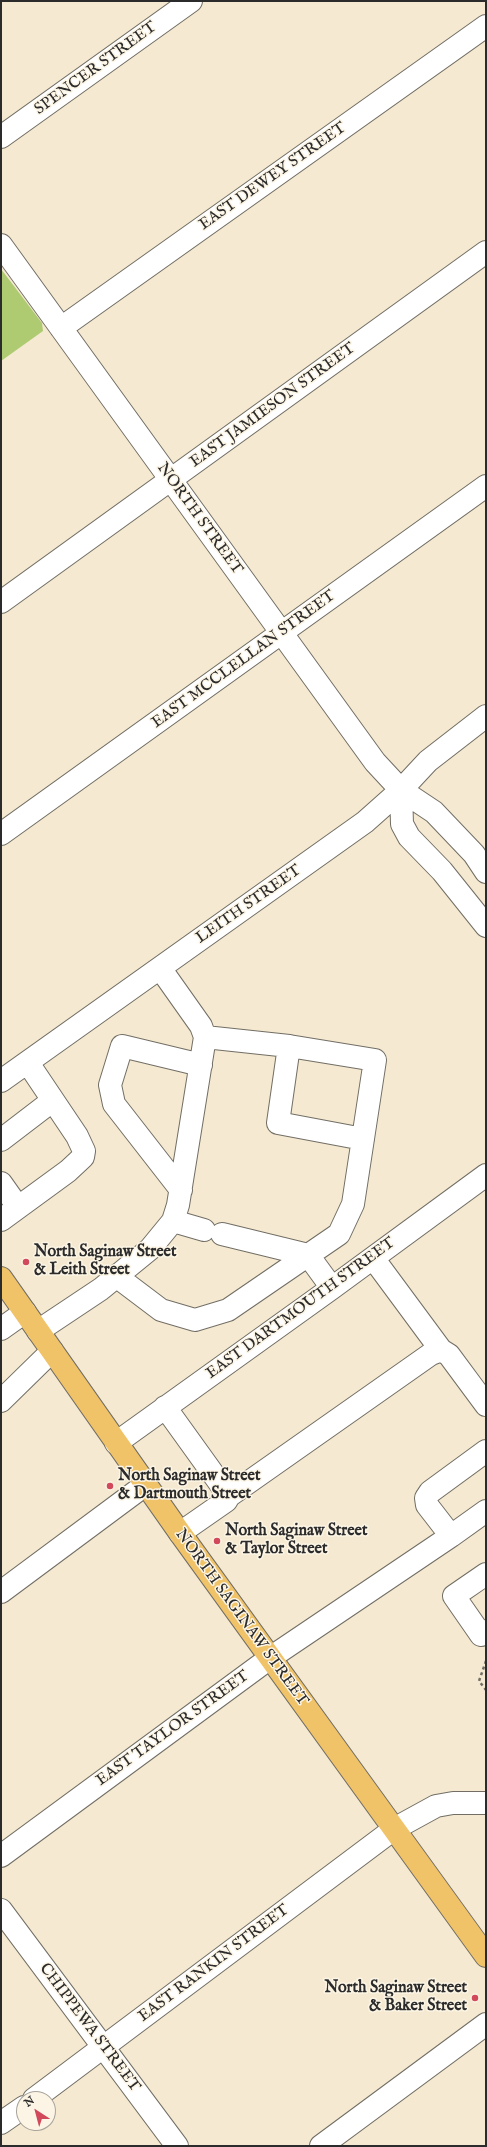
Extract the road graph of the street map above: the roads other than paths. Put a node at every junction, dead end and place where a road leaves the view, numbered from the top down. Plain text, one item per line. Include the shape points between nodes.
1 (191, 1) edge
2 (486, 26) edge
3 (1, 137) edge
4 (1, 245) edge
5 (486, 252) edge
6 (60, 328) junction
7 (170, 479) junction
8 (486, 486) edge
9 (1, 602) edge
10 (282, 633) junction
11 (486, 716) edge
12 (401, 790) junction
13 (1, 834) edge
14 (486, 872) edge
15 (486, 926) edge
16 (160, 968) junction
17 (205, 1037) junction
18 (289, 1046) junction
19 (28, 1063) junction
20 (201, 1065) junction
21 (1, 1081) edge
22 (52, 1100) junction
23 (363, 1139) junction
24 (1, 1140) edge
25 (486, 1175) edge
26 (1, 1183) edge
27 (181, 1190) junction
28 (9, 1214) edge
29 (173, 1221) junction
30 (308, 1255) junction
31 (373, 1258) junction
32 (116, 1276) junction
33 (1, 1278) edge
34 (332, 1288) junction
35 (24, 1312) junction
36 (1, 1329) edge
37 (38, 1330) junction
38 (441, 1350) junction
39 (52, 1351) junction
40 (4, 1395) edge
41 (486, 1404) edge
42 (165, 1407) junction
43 (116, 1443) junction
44 (486, 1451) edge
45 (145, 1485) junction
46 (229, 1496) junction
47 (486, 1511) edge
48 (180, 1533) junction
49 (451, 1536) junction
50 (486, 1574) edge
51 (1, 1592) edge
52 (486, 1631) edge
53 (270, 1658) junction
54 (486, 1803) edge
55 (394, 1829) junction
56 (1, 1856) edge
57 (1, 1910) edge
58 (486, 1956) edge
59 (486, 2024) edge
60 (104, 2048) junction
61 (45, 2091) edge
62 (16, 2112) edge
63 (1, 2124) edge
64 (177, 2146) edge
65 (321, 2146) edge

1 - 3 street, SPENCER STREET
2 - 6 street, EAST DEWEY STREET
4 - 6 street, NORTH STREET
5 - 7 street, EAST JAMIESON STREET
6 - 7 street, NORTH STREET
7 - 9 street, EAST JAMIESON STREET
7 - 10 street, NORTH STREET
8 - 10 street, EAST MCCLELLAN STREET
10 - 12 street, NORTH STREET via 375,762
10 - 13 street, EAST MCCLELLAN STREET
11 - 12 street, LEITH STREET via 428,761
12 - 14 street, NORTH STREET via 434,812 474,854
12 - 15 street via 402,824 409,837 442,871
12 - 16 street, LEITH STREET via 366,822
16 - 17 street via 201,1026
16 - 19 street, LEITH STREET
17 - 18 street
17 - 20 street
18 - 23 street via 278,1122
18 - 23 street via 375,1060
19 - 21 street, LEITH STREET
19 - 22 street
20 - 27 street
20 - 27 street via 122,1046 110,1085 114,1104
22 - 24 street
22 - 28 street via 77,1136 84,1151 83,1157
23 - 30 street via 349,1215 339,1234
25 - 31 street, EAST DARTMOUTH STREET
26 - 28 street
27 - 29 street
29 - 30 street
29 - 32 street via 150,1249
30 - 32 street via 228,1310 195,1320 161,1310
30 - 34 street
31 - 34 street, EAST DARTMOUTH STREET
31 - 38 street
32 - 37 street
33 - 35 main road, NORTH SAGINAW STREET
34 - 42 street, EAST DARTMOUTH STREET
35 - 36 street
35 - 37 main road, NORTH SAGINAW STREET
37 - 39 main road, NORTH SAGINAW STREET
38 - 41 street via 448,1355
38 - 46 street via 430,1354
39 - 40 street
39 - 43 main road, NORTH SAGINAW STREET
42 - 43 street, EAST DARTMOUTH STREET
42 - 46 street
43 - 45 main road, NORTH SAGINAW STREET
44 - 49 street via 430,1492 426,1498 428,1505
45 - 48 main road, NORTH SAGINAW STREET
45 - 51 street
46 - 48 street via 226,1501
47 - 49 street, EAST TAYLOR STREET
48 - 53 main road, NORTH SAGINAW STREET
49 - 53 street, EAST TAYLOR STREET
50 - 52 street via 454,1596 481,1635
53 - 55 main road, NORTH SAGINAW STREET
53 - 56 street, EAST TAYLOR STREET
54 - 55 street, EAST RANKIN STREET via 436,1806
55 - 58 main road, NORTH SAGINAW STREET
55 - 60 street, EAST RANKIN STREET
57 - 60 street, CHIPPEWA STREET
59 - 65 street
60 - 61 street, EAST RANKIN STREET
60 - 64 street, CHIPPEWA STREET
62 - 63 street

